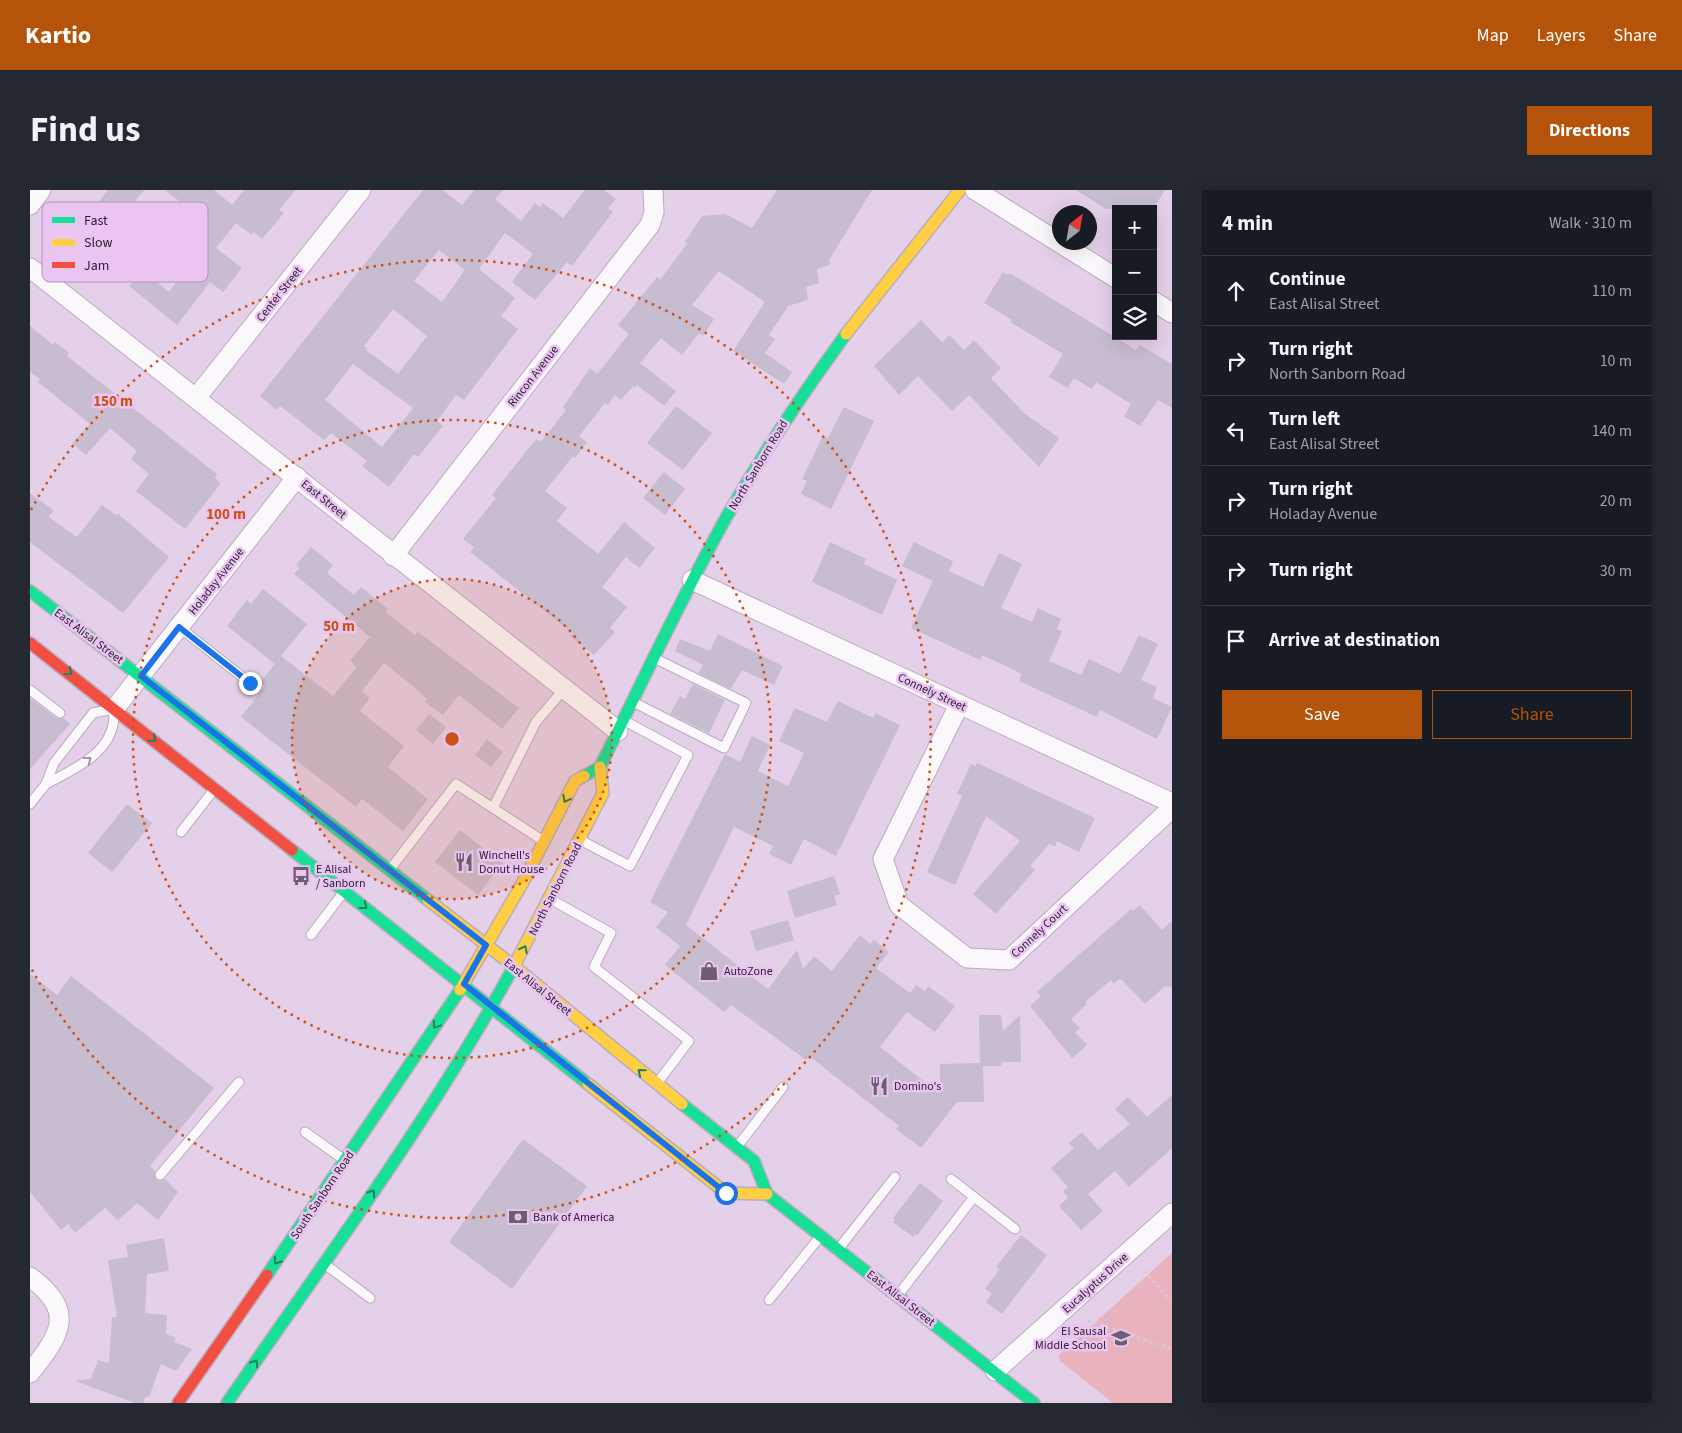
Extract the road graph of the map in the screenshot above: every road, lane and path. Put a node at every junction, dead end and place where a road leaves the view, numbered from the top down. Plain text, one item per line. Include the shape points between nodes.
1 (42, 190) edge
2 (362, 190) edge
3 (653, 190) edge
4 (960, 190) edge
5 (975, 190) edge
6 (30, 205) edge
7 (30, 268) edge
8 (1112, 276) edge
9 (42, 277) edge
10 (48, 282) edge
11 (1157, 304) edge
12 (1172, 313) edge
13 (196, 398) junction
14 (297, 477) junction
15 (394, 556) junction
16 (692, 580) junction
17 (30, 591) edge
18 (179, 627) junction
19 (30, 642) edge
20 (654, 658) junction
21 (141, 676) junction
22 (250, 683) dead end
23 (564, 689) junction
24 (30, 690) edge
25 (633, 702) junction
26 (959, 704) junction
27 (115, 708) junction
28 (60, 714) dead end
29 (621, 726) junction
30 (600, 767) junction
31 (46, 784) junction
32 (214, 789) junction
33 (1172, 803) edge
34 (30, 804) edge
35 (493, 808) junction
36 (1172, 808) edge
37 (181, 832) dead end
38 (579, 840) junction
39 (544, 841) junction
40 (390, 870) junction
41 (345, 890) junction
42 (550, 900) junction
43 (311, 935) dead end
44 (486, 945) junction
45 (515, 967) junction
46 (464, 984) junction
47 (492, 1007) junction
48 (239, 1082) dead end
49 (656, 1084) junction
50 (783, 1088) dead end
51 (305, 1132) dead end
52 (737, 1147) junction
53 (345, 1161) junction
54 (160, 1175) dead end
55 (895, 1177) dead end
56 (951, 1179) dead end
57 (767, 1194) junction
58 (974, 1197) junction
59 (1172, 1214) edge
60 (1014, 1229) dead end
61 (820, 1236) junction
62 (838, 1249) junction
63 (323, 1263) junction
64 (1144, 1271) dead end
65 (34, 1279) edge
66 (898, 1296) junction
67 (370, 1298) dead end
68 (769, 1300) dead end
69 (1172, 1302) edge
70 (1088, 1321) dead end
71 (1172, 1349) edge
72 (995, 1371) junction
73 (30, 1373) edge
74 (178, 1403) edge
75 (227, 1403) edge
76 (1034, 1403) edge

1 - 6 street
2 - 13 street, Center Street
3 - 15 street, Rincon Avenue via 654,212 650,225
4 - 16 main road, North Sanborn Road via 904,256 791,410
5 - 8 street
7 - 9 street, East Street
10 - 13 street, East Street
11 - 12 street
13 - 14 street, East Street
14 - 15 street, East Street
14 - 18 street, Holaday Avenue
15 - 23 street, East Street
16 - 20 main road, North Sanborn Road
16 - 26 street, Connely Street
17 - 21 main road, East Alisal Street
18 - 21 street, Holaday Avenue
18 - 22 lane
19 -> 27 main road
20 - 25 main road, North Sanborn Road
20 - 25 lane via 746,703 724,748
21 - 27 street, Holaday Avenue
21 - 40 main road, East Alisal Street
23 - 29 street, East Street
23 - 35 lane via 536,722
24 - 28 lane
25 - 29 main road, North Sanborn Road
26 - 33 street, Connely Street
26 - 36 street, Connely Court via 883,859 898,905 967,958 1009,960
27 - 31 lane via 93,713 54,763
31 -> 27 lane via 92,758 114,729
27 -> 32 main road
29 - 30 main road, North Sanborn Road
29 - 38 lane via 688,755 630,866
30 - 38 main road, North Sanborn Road via 603,793
30 -> 39 main road via 575,781
31 - 34 lane
32 - 37 lane
32 - 41 main road
35 - 39 lane
35 - 40 lane via 456,784
38 - 42 main road, North Sanborn Road
39 - 44 main road
40 - 44 main road, East Alisal Street
41 - 43 lane
41 -> 46 main road
45 -> 42 main road, North Sanborn Road
42 - 49 lane via 611,933 594,967 688,1041
44 - 45 main road, East Alisal Street
44 - 46 main road
45 - 47 main road, North Sanborn Road
49 -> 45 main road, East Alisal Street
46 - 47 main road
46 -> 53 main road, South Sanborn Road
47 - 57 main road via 726,1193
63 -> 47 main road via 401,1150
48 - 54 lane
49 - 52 main road, East Alisal Street
50 - 52 lane
51 - 53 lane
52 - 57 main road, East Alisal Street via 758,1166
53 -> 74 main road, South Sanborn Road
55 - 62 lane
56 - 58 lane
57 - 61 main road, East Alisal Street
58 - 60 lane
58 - 66 lane
59 - 72 street, Eucalyptus Drive
61 - 62 main road, East Alisal Street
61 - 68 lane
62 - 66 main road, East Alisal Street
63 - 67 lane
75 -> 63 main road
64 - 69 path
65 - 73 street via 53,1300 60,1321 52,1344
66 - 72 main road, East Alisal Street
70 - 71 path
72 - 76 main road, East Alisal Street

